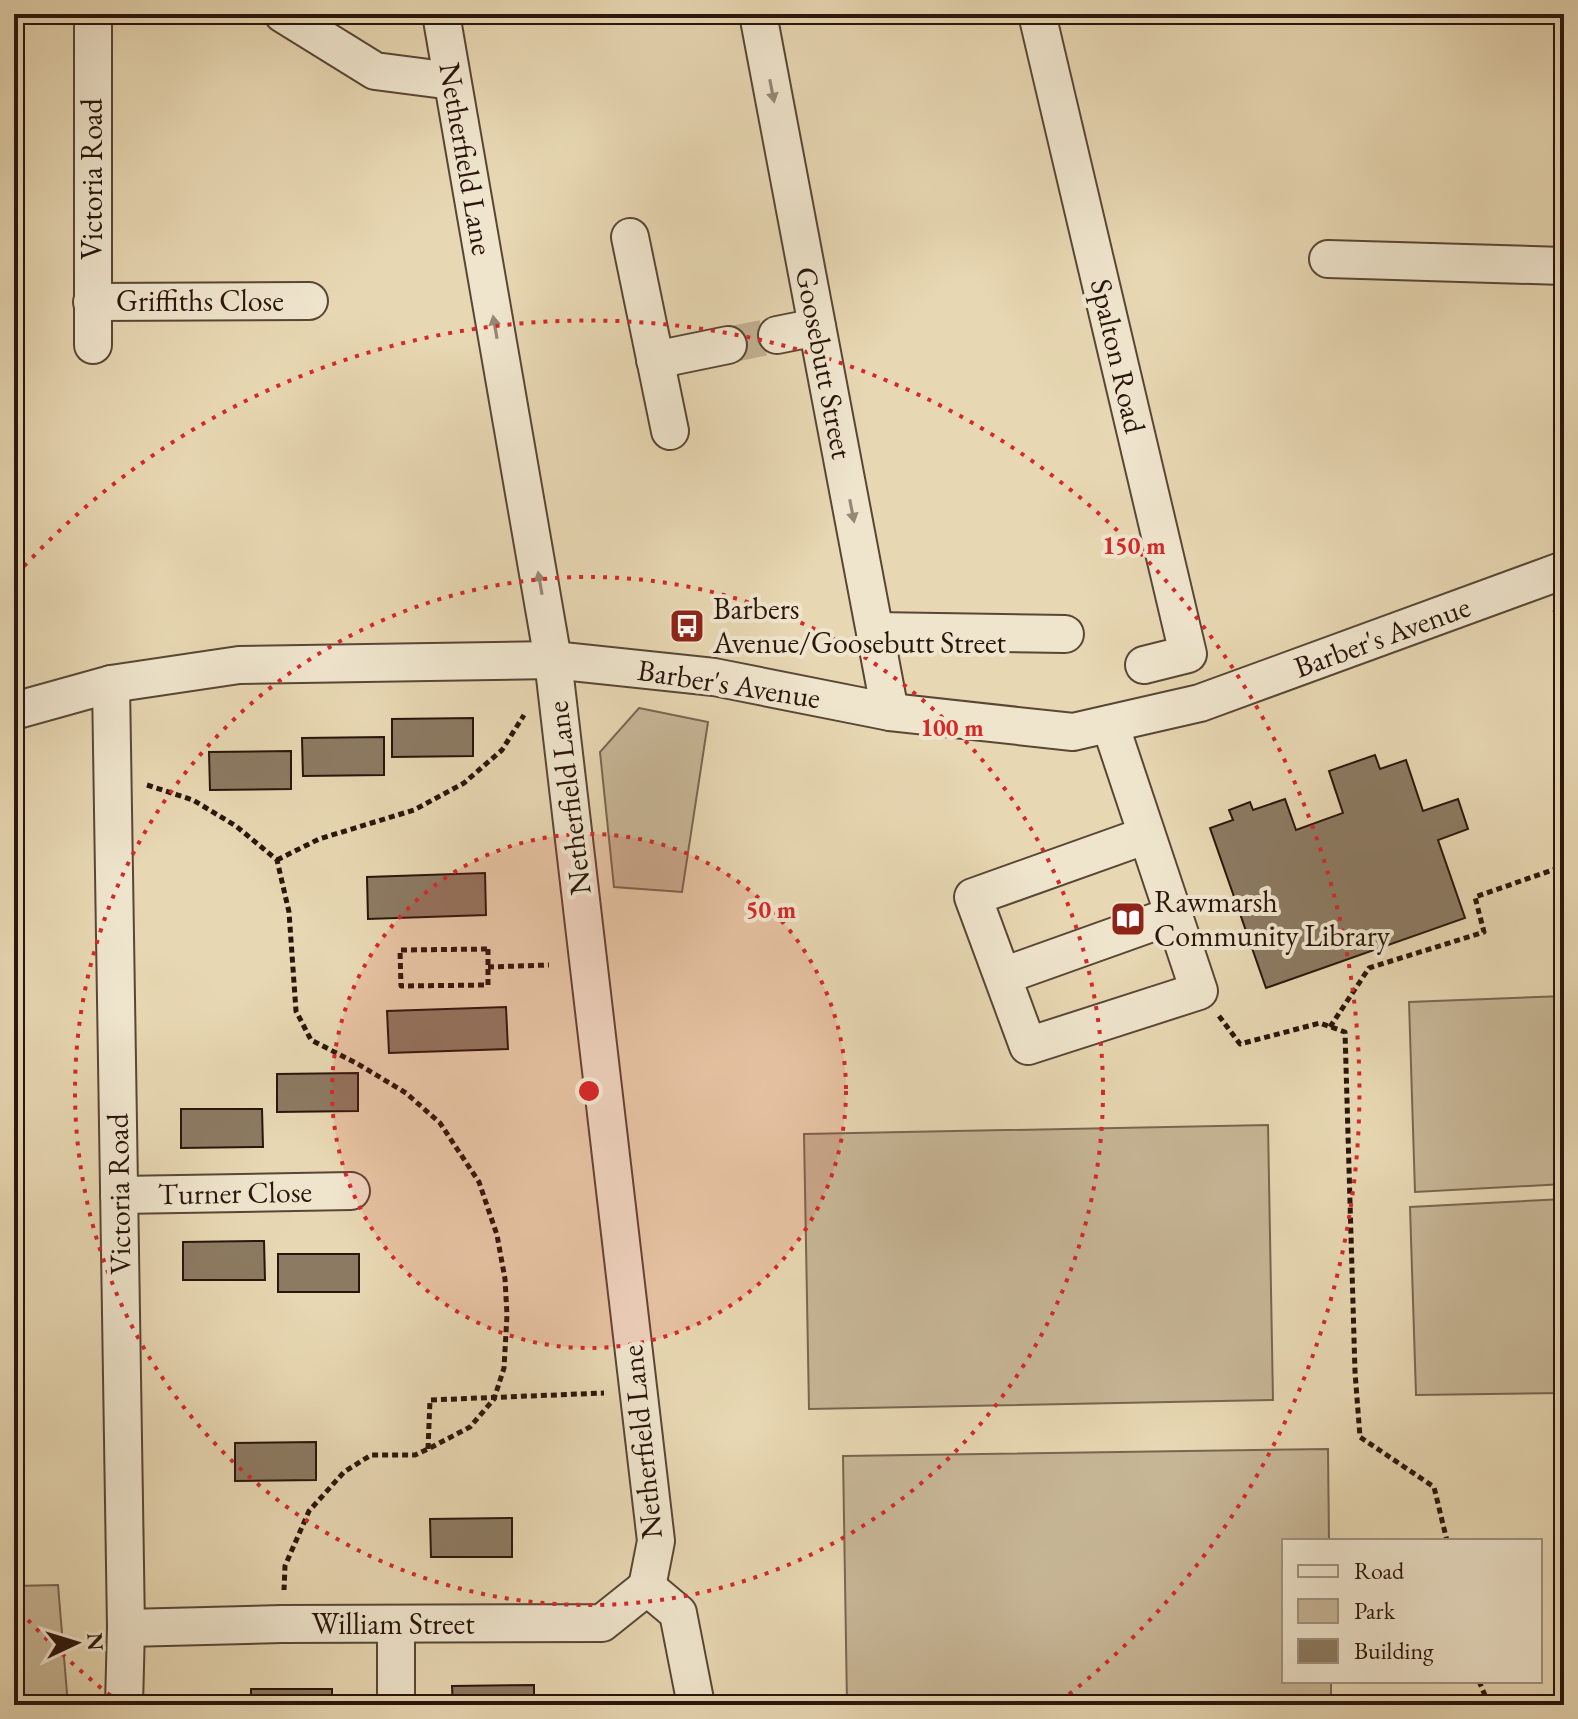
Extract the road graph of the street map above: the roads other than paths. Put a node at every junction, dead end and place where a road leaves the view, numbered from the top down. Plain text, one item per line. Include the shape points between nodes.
1 (93, 14) edge
2 (283, 14) edge
3 (441, 14) edge
4 (758, 14) edge
5 (1037, 14) edge
6 (452, 81) junction
7 (630, 237) dead end
8 (1328, 259) dead end
9 (1564, 266) edge
10 (309, 301) dead end
11 (92, 302) junction
12 (817, 327) junction
13 (777, 335) tunnel mouth
14 (93, 345) dead end
15 (728, 345) tunnel mouth
16 (655, 360) junction
17 (670, 431) dead end
18 (1564, 570) edge
19 (875, 631) junction
20 (1065, 634) dead end
21 (553, 660) junction
22 (1144, 665) dead end
23 (111, 684) junction
24 (14, 711) edge
25 (890, 712) junction
26 (1110, 724) junction
27 (1147, 835) junction
28 (1174, 915) junction
29 (1003, 976) junction
30 (351, 1191) dead end
31 (119, 1195) junction
32 (647, 1587) junction
33 (396, 1624) junction
34 (126, 1628) junction
35 (124, 1705) edge
36 (396, 1705) edge
37 (696, 1705) edge

1 - 11 street, Victoria Road
2 - 6 street via 375,71
3 - 6 street, Netherfield Lane
4 -> 12 street, Goosebutt Street
5 - 22 street, Spalton Road via 1188,654
21 -> 6 street, Netherfield Lane
7 - 16 street
8 - 9 street
10 - 11 street, Griffiths Close
11 - 14 street, Victoria Road
12 - 13 street
12 -> 19 street, Goosebutt Street
15 - 16 street
16 - 17 street
18 - 26 street, Barber's Avenue via 1200,703
19 - 20 street
19 - 25 street, Goosebutt Street
21 - 23 street, Barber's Avenue via 239,665
21 - 25 street, Barber's Avenue via 714,677
21 - 32 street, Netherfield Lane via 656,1541
23 - 24 street, Barber's Avenue
23 - 31 street, Victoria Road
25 - 26 street, Barber's Avenue via 1073,732
26 - 27 street
27 - 28 street
27 - 29 street via 973,897
28 - 29 street
28 - 29 street via 1199,991 1028,1046
30 - 31 street, Turner Close
31 - 34 street, Victoria Road
32 - 33 street, William Street via 602,1623
32 - 37 street via 678,1613
33 - 34 street, William Street
33 - 36 street
34 - 35 street, Victoria Road

